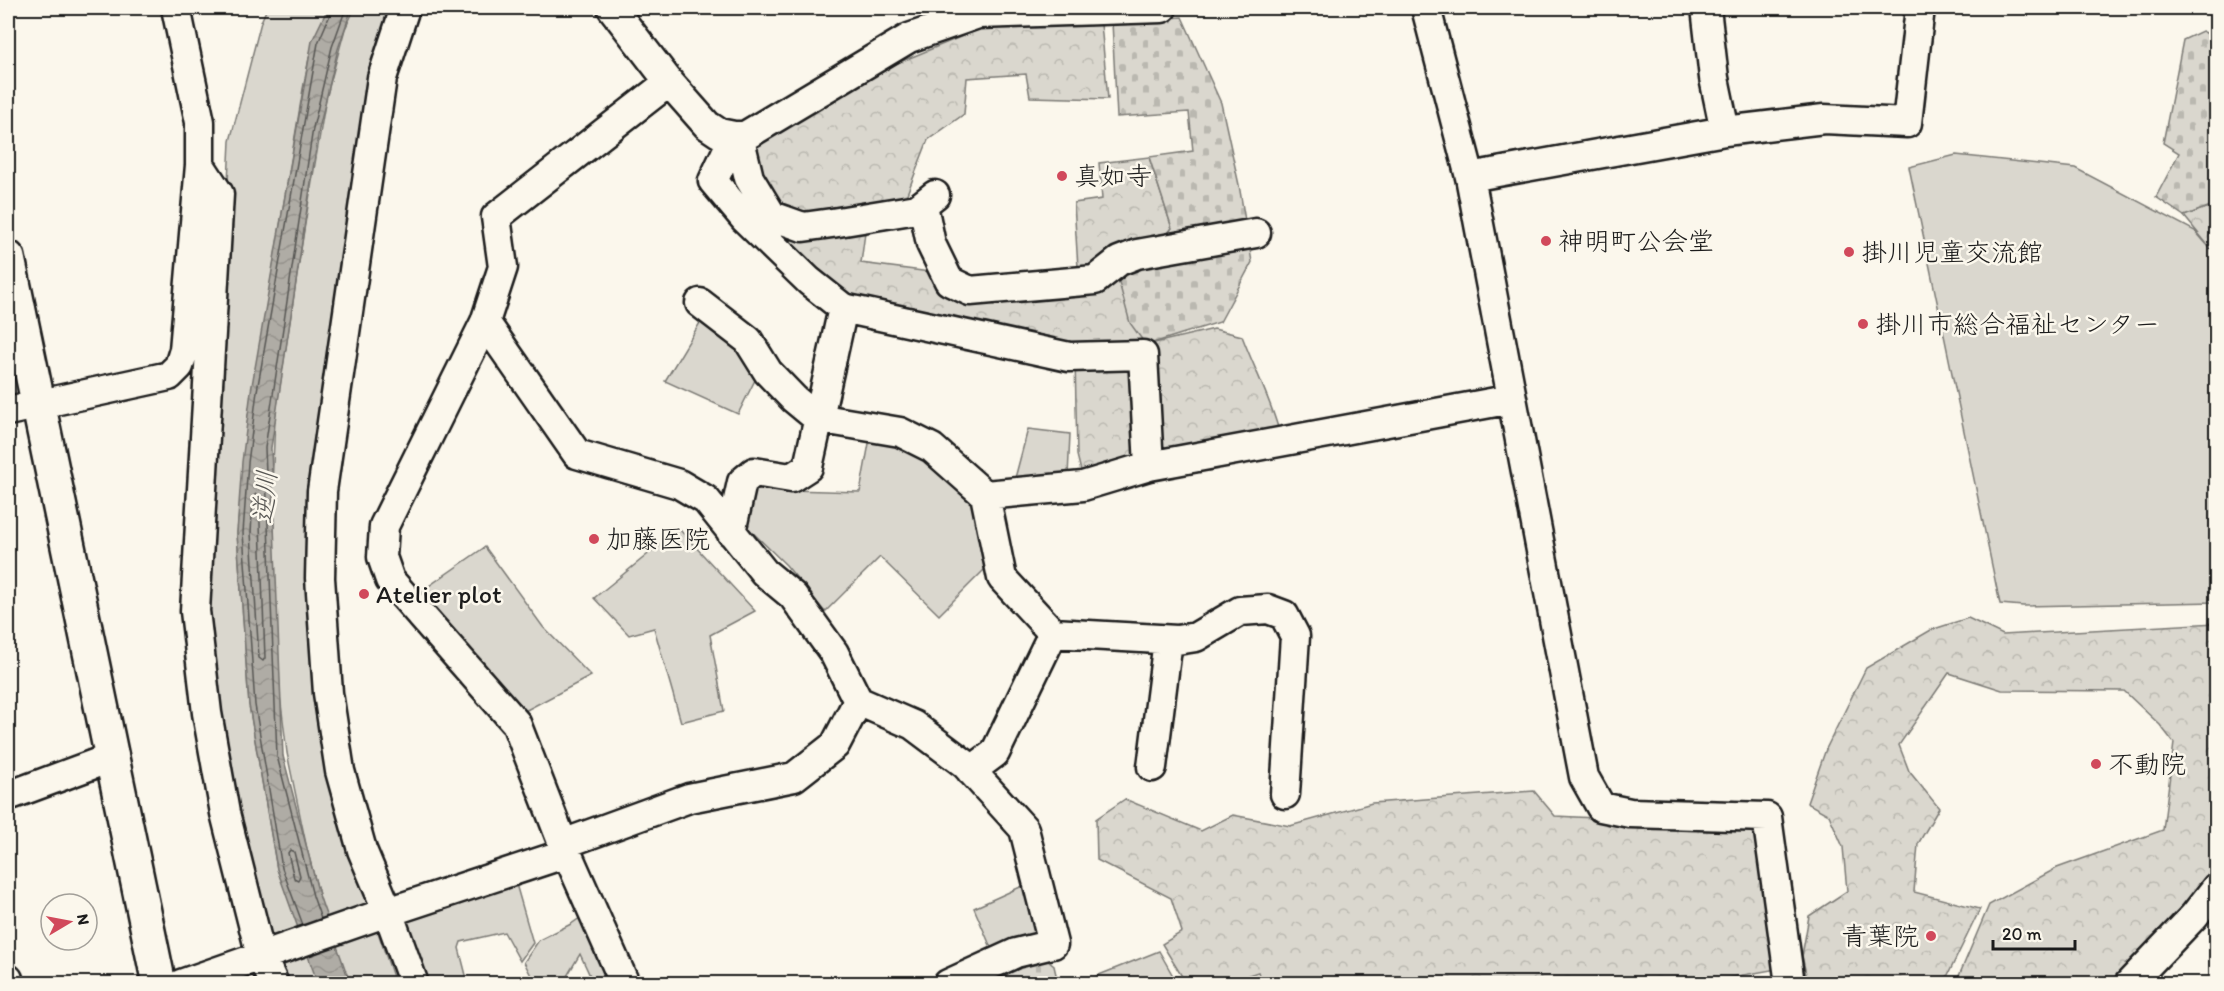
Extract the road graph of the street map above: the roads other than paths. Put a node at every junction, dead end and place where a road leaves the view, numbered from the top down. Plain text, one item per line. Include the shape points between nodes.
1 (176, 8) edge
2 (405, 8) edge
3 (612, 8) edge
4 (1162, 8) edge
5 (1426, 8) edge
6 (1706, 8) edge
7 (1920, 8) edge
8 (978, 11) edge
9 (669, 82) junction
10 (1725, 131) junction
11 (736, 136) junction
12 (200, 165) junction
13 (1470, 177) junction
14 (1256, 233) dead end
15 (8, 258) edge
16 (700, 303) dead end
17 (843, 308) junction
18 (485, 322) junction
19 (1512, 399) junction
20 (23, 407) edge
21 (817, 418) junction
22 (1149, 466) junction
23 (985, 495) junction
24 (731, 532) junction
25 (1053, 633) junction
26 (1168, 640) junction
27 (858, 701) junction
28 (113, 758) junction
29 (1152, 767) dead end
30 (971, 771) junction
31 (1285, 794) dead end
32 (8, 796) edge
33 (565, 848) junction
34 (2217, 888) edge
35 (382, 914) junction
36 (268, 953) junction
37 (8, 978) edge
38 (9, 984) edge
39 (159, 984) edge
40 (181, 984) edge
41 (274, 984) edge
42 (414, 984) edge
43 (625, 984) edge
44 (948, 984) edge
45 (1790, 984) edge
46 (2129, 984) edge

1 - 12 street via 200,122
2 - 35 street via 382,78 322,491 320,578 328,693 340,771
3 - 9 street
4 - 8 street
5 - 13 street
6 - 10 street
7 - 10 street via 1907,123 1824,119
8 - 11 street via 909,38 745,136
9 - 11 street via 707,125 719,133
9 - 18 street via 496,217 503,267
10 - 13 street
11 - 14 street via 749,178 771,216 803,227 917,209 929,200 931,244 949,281 970,291 1095,280 1119,261 1137,254
11 - 17 street via 713,181 745,219
12 - 20 street via 184,350 179,366 168,376
12 - 36 street via 219,194 195,611 207,713 225,813
13 - 19 street
15 - 20 street
16 - 21 street via 748,340 768,372
17 - 21 street
17 - 22 street via 1069,357 1143,355
18 - 24 street via 577,454 679,483 706,500
18 - 33 street via 384,526 382,557 390,580 516,723
19 - 22 street
19 - 45 street via 1584,777 1601,807 1630,813 1767,817
20 - 28 street
21 - 23 street via 900,432 932,448
21 - 24 street via 808,467 791,478 754,472 742,482
22 - 23 street via 1083,486
23 - 25 street via 1002,578
24 - 27 street via 764,572 793,596 834,653
25 - 26 street
25 - 30 street via 994,753
26 - 29 street
26 - 31 street via 1196,637 1240,611 1268,609 1284,615 1295,636
27 - 30 street via 913,725
27 - 33 street via 835,745 794,777 689,798
28 - 32 street
28 - 39 street
30 - 44 street via 1024,829 1053,944 1016,953
33 - 35 street
33 - 43 street
34 - 46 street
35 - 36 street
35 - 42 street
36 - 40 street
36 - 41 street
37 - 38 street

